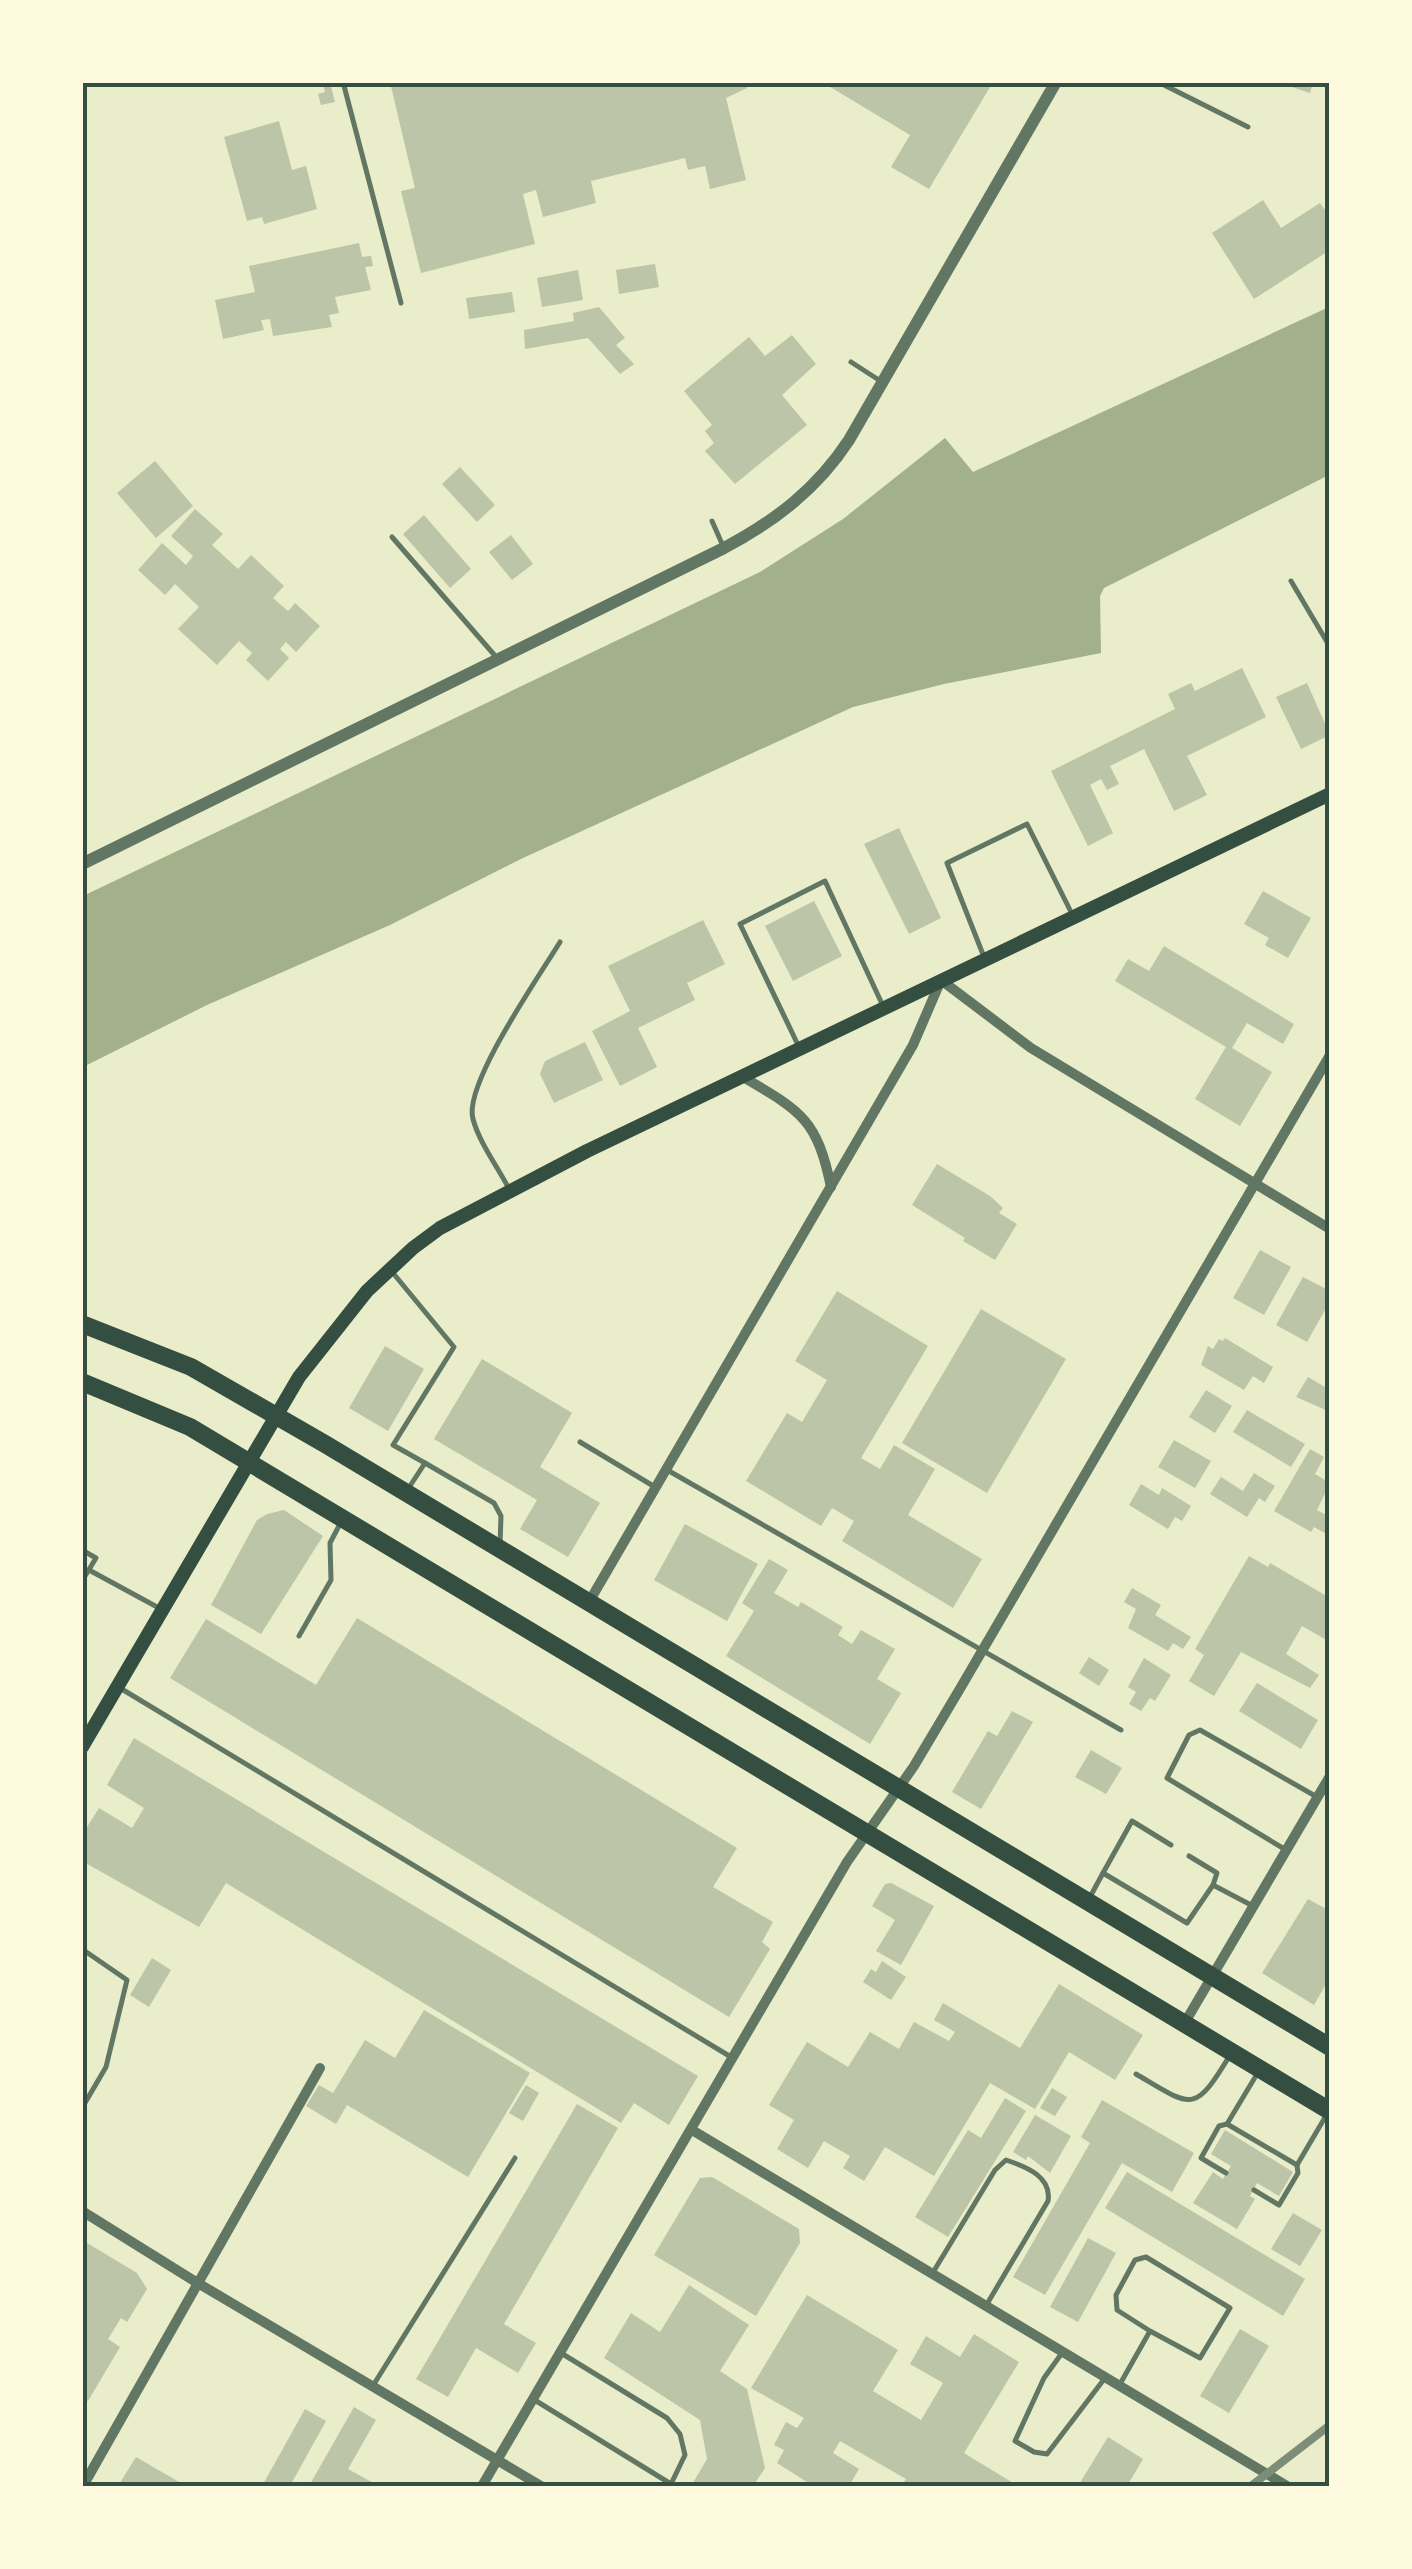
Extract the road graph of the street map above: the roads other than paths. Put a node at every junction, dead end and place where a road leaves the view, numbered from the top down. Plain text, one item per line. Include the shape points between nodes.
1 (342, 82) edge
2 (1056, 82) edge
3 (1158, 82) edge
4 (1248, 127) dead end
5 (401, 303) dead end
6 (852, 362) dead end
7 (883, 382) junction
8 (712, 521) dead end
9 (392, 538) dead end
10 (724, 548) junction
11 (1291, 581) dead end
12 (1330, 647) edge
13 (499, 660) junction
14 (1330, 794) edge
15 (82, 864) edge
16 (1073, 916) junction
17 (560, 942) dead end
18 (985, 960) junction
19 (941, 980) junction
20 (884, 1008) junction
21 (800, 1049) junction
22 (1330, 1055) edge
23 (743, 1078) junction
24 (1255, 1184) junction
25 (832, 1188) junction
26 (509, 1190) junction
27 (1330, 1228) edge
28 (390, 1269) junction
29 (82, 1324) edge
30 (82, 1382) edge
31 (275, 1415) junction
32 (580, 1442) dead end
33 (248, 1462) junction
34 (425, 1464) junction
35 (666, 1469) junction
36 (656, 1487) junction
37 (406, 1492) junction
38 (342, 1519) junction
39 (500, 1548) junction
40 (82, 1550) edge
41 (89, 1570) junction
42 (82, 1580) edge
43 (588, 1602) junction
44 (162, 1610) junction
45 (299, 1636) dead end
46 (983, 1648) junction
47 (118, 1687) junction
48 (82, 1714) edge
49 (97, 1722) junction
50 (1122, 1730) dead end
51 (82, 1747) edge
52 (1330, 1776) edge
53 (898, 1789) junction
54 (1317, 1798) junction
55 (867, 1832) junction
56 (1171, 1845) dead end
57 (1286, 1850) junction
58 (1188, 1856) dead end
59 (1104, 1873) junction
60 (1213, 1885) junction
61 (1087, 1902) junction
62 (1254, 1906) junction
63 (82, 1949) edge
64 (1212, 1978) junction
65 (1184, 2024) junction
66 (1330, 2047) edge
67 (1232, 2053) junction
68 (734, 2059) junction
69 (320, 2068) dead end
70 (1260, 2070) junction
71 (1136, 2074) dead end
72 (82, 2108) edge
73 (1329, 2111) edge
74 (1227, 2124) junction
75 (692, 2130) junction
76 (515, 2158) dead end
77 (1286, 2158) junction
78 (1221, 2160) dead end
79 (1282, 2165) dead end
80 (1297, 2165) junction
81 (1216, 2167) junction
82 (1226, 2173) dead end
83 (1254, 2190) dead end
84 (82, 2210) edge
85 (932, 2274) junction
86 (196, 2282) junction
87 (986, 2306) junction
88 (1150, 2331) junction
89 (560, 2353) junction
90 (1062, 2353) junction
91 (1104, 2378) junction
92 (372, 2386) junction
93 (1118, 2386) junction
94 (533, 2399) junction
95 (497, 2461) junction
96 (670, 2485) edge
97 (83, 2486) edge
98 (482, 2486) edge
99 (540, 2486) edge
100 (1286, 2486) edge

1 - 5 lane
2 - 7 street
3 - 4 lane
6 - 7 lane
7 - 10 street via 810,488 774,520
8 - 10 lane
9 - 13 lane
10 - 13 street
11 - 12 lane
13 - 15 street
14 - 16 main road
16 - 18 main road
16 - 18 lane via 1027,824 947,863
17 - 26 lane via 473,1097 472,1116
18 - 19 main road
19 - 20 main road
19 - 24 street via 1030,1048
19 - 25 street via 913,1045
20 - 21 main road
20 - 21 lane via 825,881 740,924
21 - 23 main road
22 - 24 street
23 - 25 street via 812,1126
23 - 26 main road
24 - 27 street
24 - 46 street
25 - 35 street
26 - 28 main road via 440,1228
28 - 31 main road via 344,1316
28 - 34 lane via 454,1348 394,1445
29 - 31 highway via 191,1367
30 - 33 highway via 163,1414
31 - 33 main road
31 - 37 highway
32 - 36 lane
33 - 38 highway
33 - 44 main road
34 - 37 lane
34 - 39 lane via 494,1503 501,1516
35 - 36 street
35 - 46 lane
36 - 43 street
37 - 39 highway
38 - 45 lane via 330,1543 331,1580
38 - 55 highway
39 - 43 highway
40 - 41 lane via 96,1558
41 - 42 lane
41 - 44 lane
43 - 53 highway
44 - 47 main road
46 - 50 lane
46 - 53 street
47 - 49 main road
47 - 68 lane
48 - 49 street
49 - 51 main road
52 - 54 street
53 - 55 street
53 - 61 highway
54 - 57 street
54 - 57 lane via 1200,1730 1190,1735 1167,1778
55 - 65 highway
55 - 68 street
56 - 59 lane via 1132,1821
57 - 62 street
58 - 60 lane via 1217,1873
59 - 60 lane via 1186,1923
59 - 61 lane
60 - 62 lane
61 - 64 highway
62 - 64 street
63 - 72 lane via 127,1980 106,2067
64 - 65 street
64 - 66 highway
65 - 67 highway
67 - 70 highway
67 - 71 lane via 1196,2100 1180,2100
68 - 75 street
69 - 86 street
70 - 73 highway
70 - 74 lane
73 - 80 lane
74 - 77 lane
74 - 81 lane via 1219,2126 1201,2158
75 - 85 street
75 - 89 street
76 - 92 lane
77 - 79 lane
77 - 80 lane
78 - 81 lane
80 - 83 lane via 1279,2205
81 - 82 lane
84 - 86 street
85 - 87 street
85 - 87 lane via 1006,2160 1046,2180 1048,2201
86 - 92 street
86 - 97 street
87 - 90 street
88 - 88 lane via 1117,2310 1116,2296 1135,2260 1146,2257 1230,2308 1200,2358
88 - 93 lane
89 - 94 street
89 - 96 lane via 667,2418 685,2456
90 - 91 street
90 - 91 lane via 1015,2441 1048,2454
91 - 93 street
92 - 95 street
93 - 100 street
94 - 95 street
94 - 96 lane
95 - 98 street
95 - 99 street

